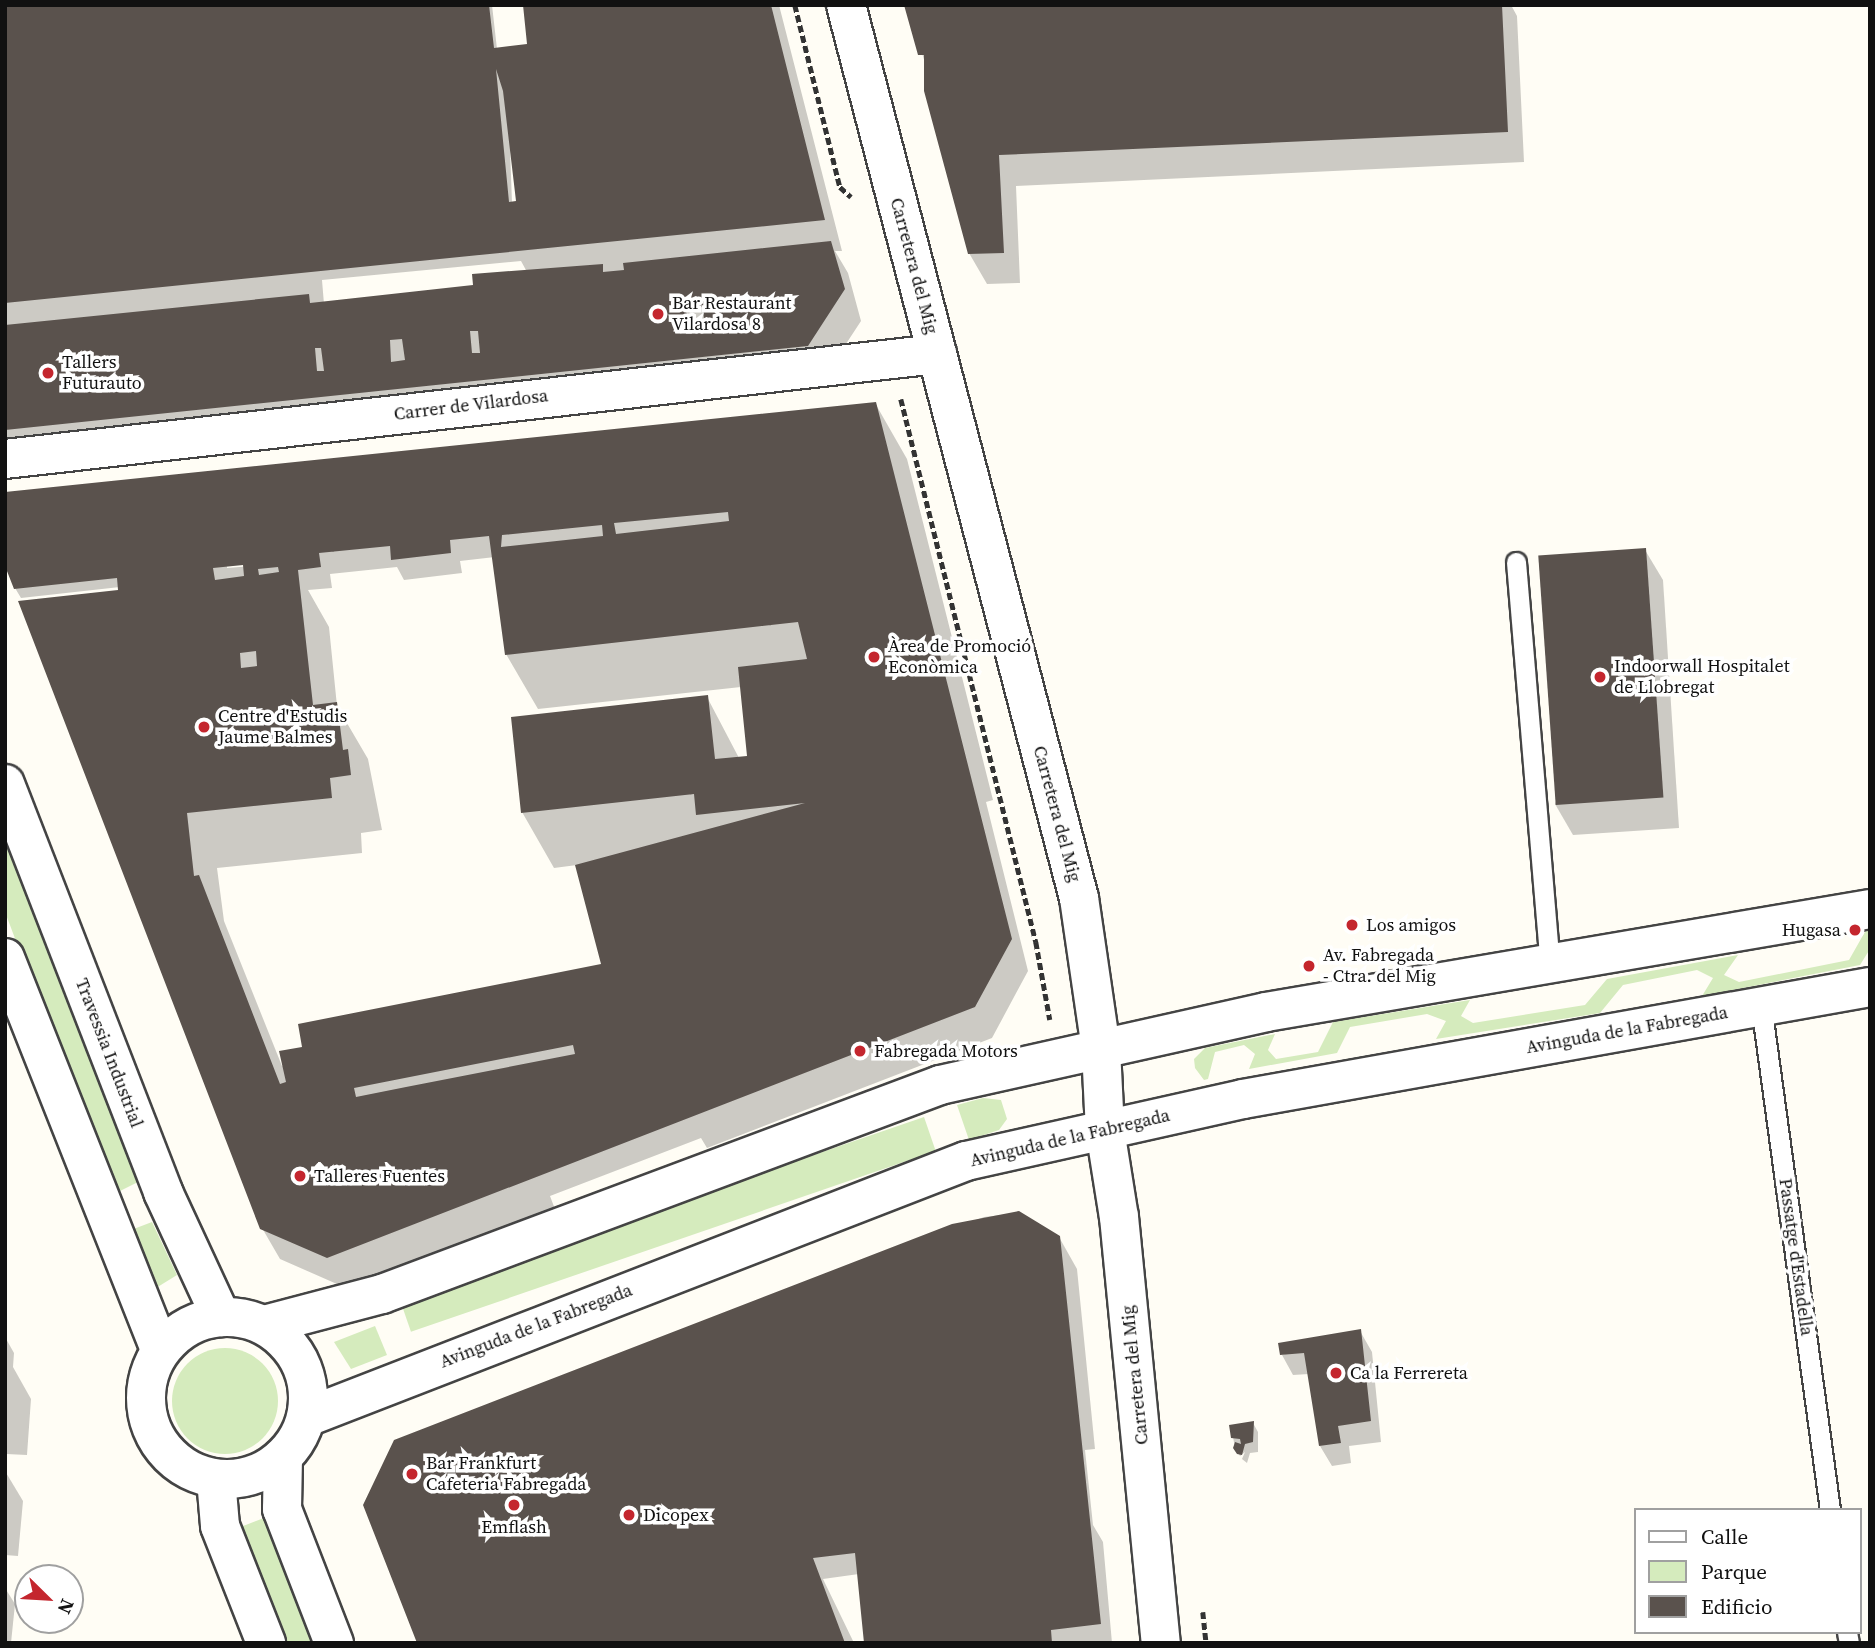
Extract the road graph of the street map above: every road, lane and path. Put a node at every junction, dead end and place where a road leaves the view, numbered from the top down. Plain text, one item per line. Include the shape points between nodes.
1 (795, 5) edge
2 (846, 5) edge
3 (855, 200) dead end
4 (937, 354) junction
5 (894, 357) junction
6 (5, 459) edge
7 (1516, 562) dead end
8 (5, 784) edge
9 (1870, 909) edge
10 (5, 958) edge
11 (1550, 963) junction
12 (1870, 987) edge
13 (1761, 1005) junction
14 (1101, 1049) junction
15 (1056, 1059) junction
16 (1105, 1130) junction
17 (221, 1317) junction
18 (264, 1325) junction
19 (160, 1350) junction
20 (307, 1417) junction
21 (283, 1457) junction
22 (216, 1479) junction
23 (1830, 1508) edge
24 (266, 1643) edge
25 (334, 1643) edge
26 (1161, 1643) edge

1 - 3 path via 840,187
2 - 4 street, Carretera del Mig
4 - 5 street, Carrer de Vilardosa
4 - 14 street, Carretera del Mig via 1079,898
5 - 6 street, Carrer de Vilardosa
5 - 15 path via 903,421 1036,942
7 - 11 lane
8 - 17 street, Travessia Industrial via 163,1192
9 - 11 street
10 - 19 street
11 - 14 street via 1266,1012
12 - 13 street, Avinguda de la Fabregada
13 - 16 street, Avinguda de la Fabregada via 1257,1097
13 - 23 lane, Passatge d'Estadella
14 - 15 street
14 - 16 street, Carretera del Mig
15 - 18 street via 940,1085 382,1294
16 - 20 street, Avinguda de la Fabregada via 965,1161
16 - 26 street, Carretera del Mig via 1119,1217
17 - 18 street
17 - 19 street via 191,1325
18 - 20 street via 293,1351 307,1380
19 - 22 street via 148,1376 152,1427 179,1462
20 - 21 street
21 - 22 street via 253,1476
21 - 25 street via 282,1509
22 - 24 street via 220,1526

